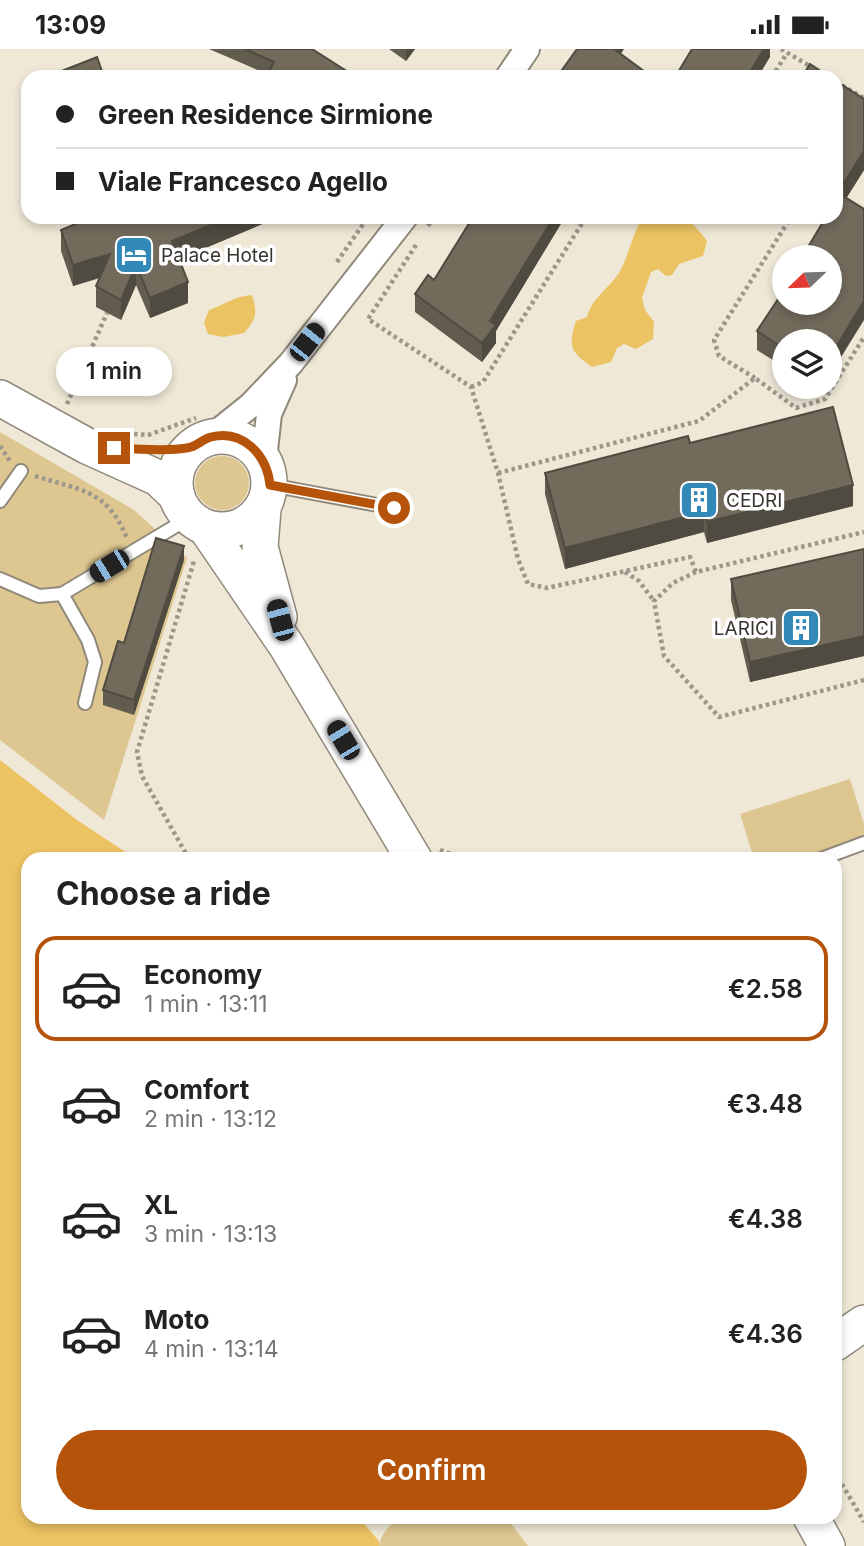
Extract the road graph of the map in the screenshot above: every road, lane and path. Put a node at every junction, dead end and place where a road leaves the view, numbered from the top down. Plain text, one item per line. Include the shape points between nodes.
1 (527, 49) edge
2 (781, 49) edge
3 (787, 53) junction
4 (513, 70) edge
5 (776, 70) edge
6 (816, 70) edge
7 (843, 86) edge
8 (864, 98) edge
9 (400, 224) edge
10 (430, 224) edge
11 (582, 224) edge
12 (788, 224) edge
13 (427, 228) dead end
14 (419, 240) dead end
15 (107, 313) edge
16 (864, 337) edge
17 (291, 363) junction
18 (755, 378) junction
19 (471, 387) junction
20 (0, 398) edge
21 (64, 411) dead end
22 (201, 442) junction
23 (0, 446) edge
24 (87, 446) junction
25 (21, 471) junction
26 (498, 473) junction
27 (266, 485) junction
28 (0, 501) edge
29 (394, 508) dead end
30 (192, 524) junction
31 (864, 532) edge
32 (132, 552) junction
33 (204, 566) dead end
34 (625, 571) junction
35 (696, 572) junction
36 (0, 579) edge
37 (62, 594) junction
38 (654, 601) junction
39 (286, 645) junction
40 (864, 680) edge
41 (85, 703) dead end
42 (864, 843) edge
43 (185, 852) edge
44 (410, 852) edge
45 (840, 852) edge
46 (864, 1315) edge
47 (842, 1317) edge
48 (864, 1323) edge
49 (842, 1337) edge
50 (842, 1484) edge
51 (864, 1522) edge
52 (815, 1524) edge
53 (827, 1546) edge

1 - 4 street
2 - 3 path
3 - 5 path
3 - 6 path
7 - 8 path
9 - 17 street
10 - 13 path
11 - 19 path via 483,382
12 - 18 path via 714,340 719,356
14 - 19 path via 368,320
15 - 21 path
16 - 18 path via 825,399 796,408
17 - 22 street via 251,405
17 - 27 street via 269,414
18 - 26 path via 699,421
19 - 26 path
20 - 24 main road
22 - 24 main road via 142,450
22 - 27 main road via 223,435 246,442
22 - 30 main road via 185,454 176,471
23 - 25 path
24 - 30 main road via 158,478
25 - 28 lane
25 - 32 path via 95,495 122,526
26 - 34 path via 528,585 547,588
27 - 29 lane
27 - 30 main road via 255,518 235,529 216,531
27 - 39 main road via 260,547
30 - 32 lane
30 - 33 path
30 - 39 main road
30 - 43 path via 137,752 142,776
31 - 35 path
32 - 37 lane
34 - 35 path via 690,557
34 - 38 path
35 - 38 path via 673,583
36 - 37 lane via 39,596
37 - 41 lane via 95,662
38 - 40 path via 664,656 719,717
39 - 44 main road
42 - 45 lane
46 - 47 main road
48 - 49 main road
50 - 51 path
52 - 53 main road

